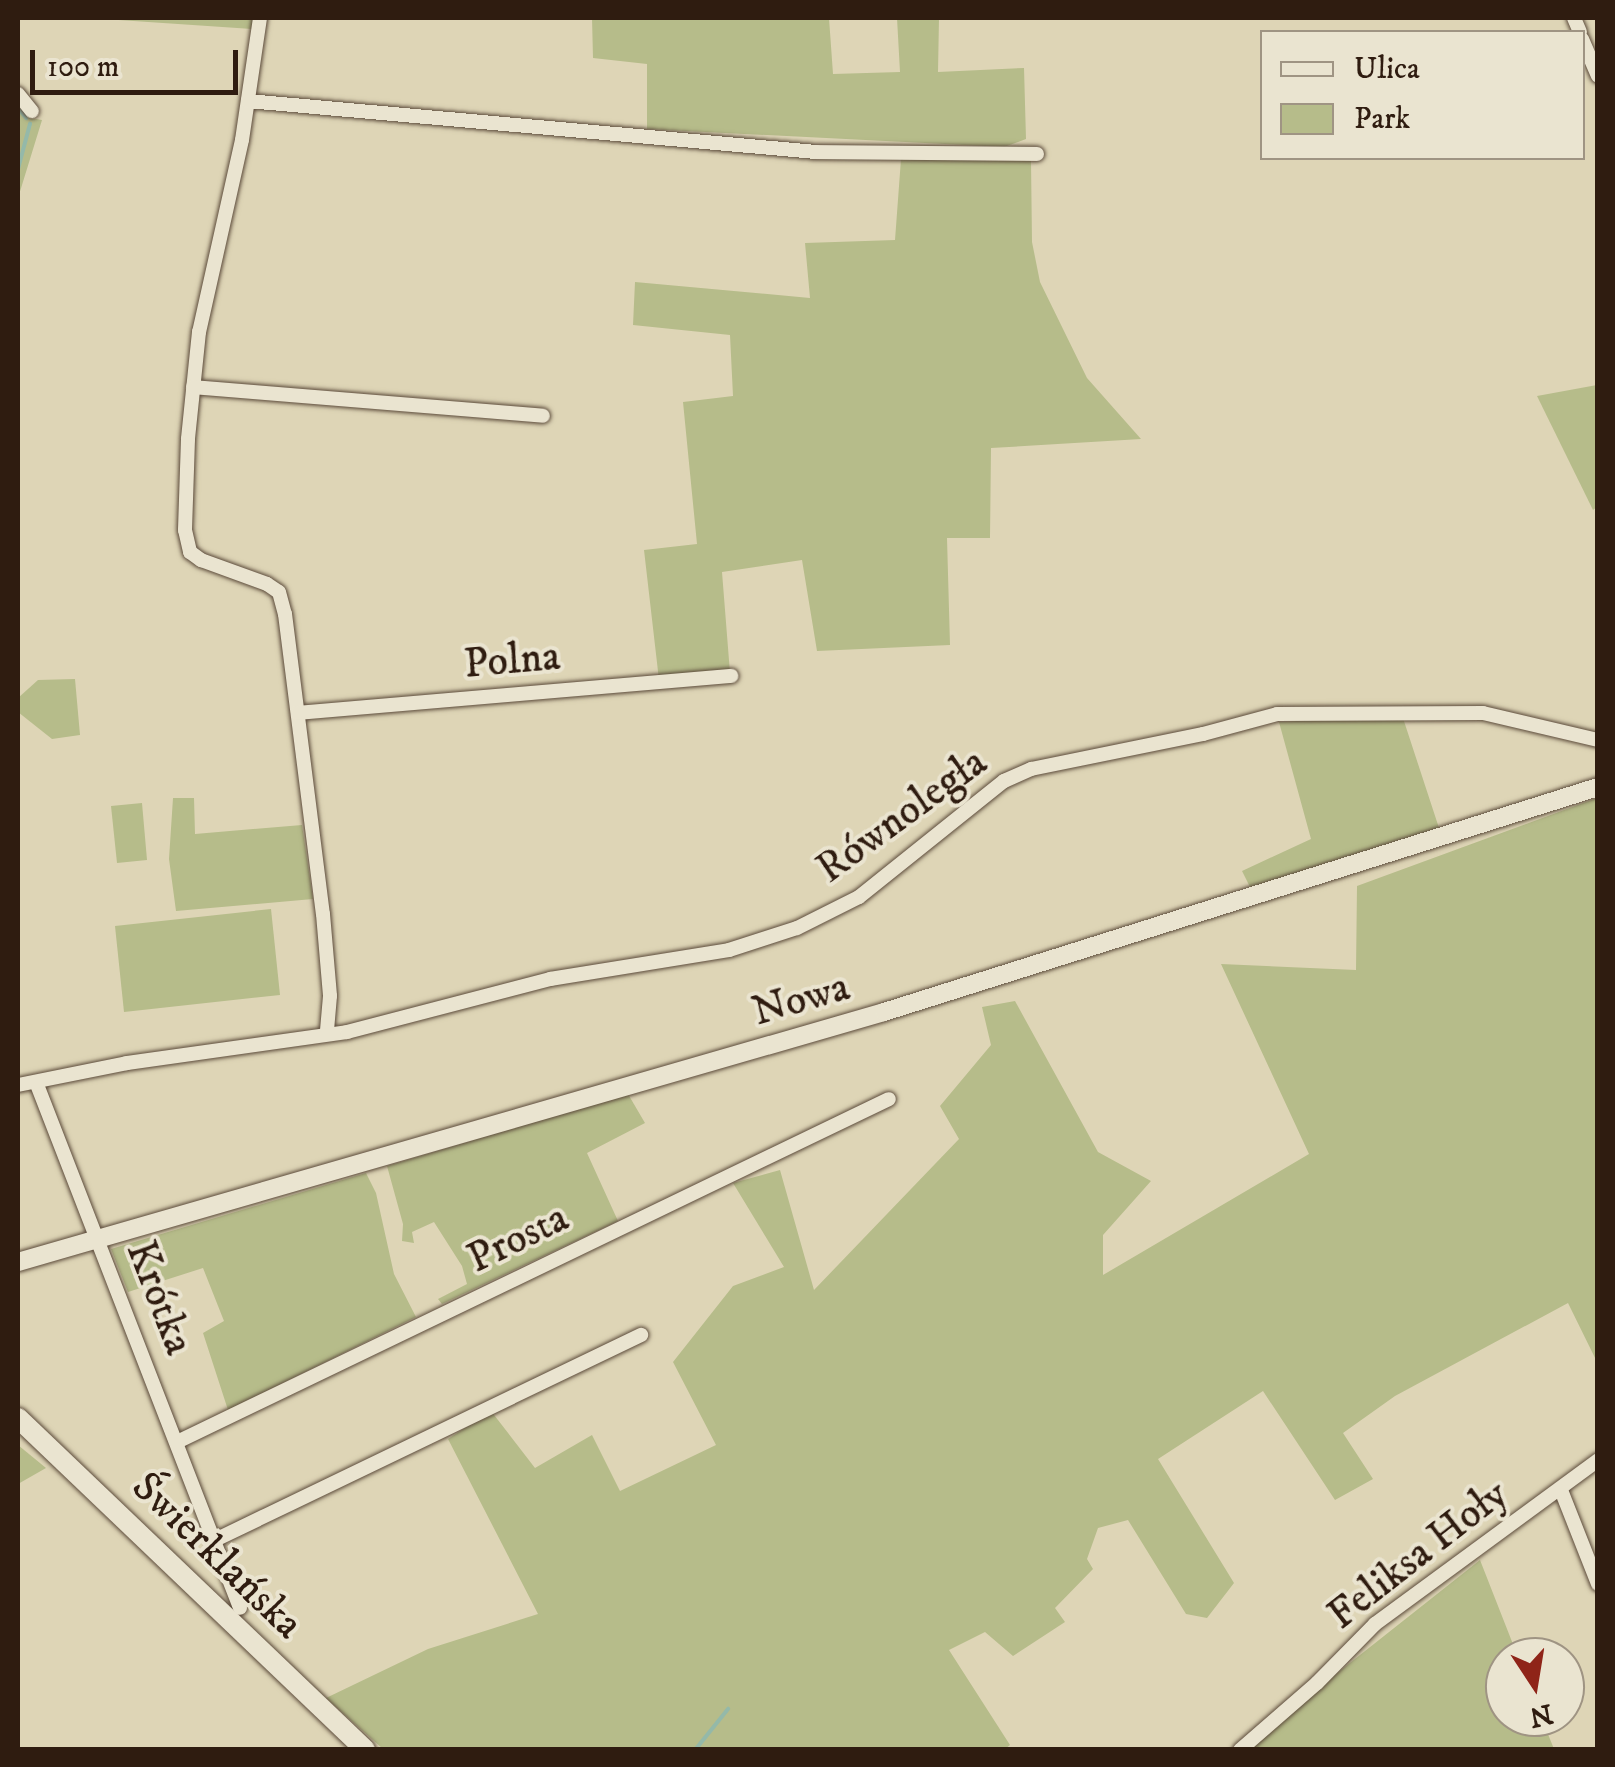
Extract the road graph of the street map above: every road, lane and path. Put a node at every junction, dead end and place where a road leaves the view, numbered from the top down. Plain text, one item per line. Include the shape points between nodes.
1 (260, 18) edge
2 (1585, 45) edge
3 (1598, 76) edge
4 (18, 94) edge
5 (248, 101) junction
6 (32, 111) dead end
7 (1037, 154) dead end
8 (193, 387) junction
9 (543, 416) dead end
10 (731, 676) dead end
11 (298, 713) junction
12 (1598, 740) edge
13 (1598, 787) edge
14 (327, 1034) junction
15 (36, 1082) junction
16 (18, 1085) edge
17 (889, 1100) dead end
18 (98, 1238) junction
19 (18, 1262) edge
20 (641, 1335) dead end
21 (18, 1418) edge
22 (177, 1442) junction
23 (1598, 1460) edge
24 (1561, 1490) junction
25 (214, 1540) junction
26 (1598, 1584) edge
27 (240, 1608) dead end
28 (365, 1750) edge
29 (1240, 1750) edge

1 - 5 street
2 - 3 street
4 - 6 street
5 - 7 street via 816,152
5 - 8 street
8 - 9 street
8 - 11 street via 186,544 201,560 279,592
10 - 11 street, Polna
11 - 14 street via 323,914
12 - 14 street, Równoległa via 1483,713 1277,714 1031,769 1004,781 860,897 796,928 729,950 550,979
13 - 18 street, Nowa via 884,1012
14 - 15 street, Równoległa
15 - 16 street, Równoległa
15 - 18 street, Krótka
17 - 22 street, Prosta
18 - 19 street, Nowa
18 - 22 street, Krótka
20 - 25 street
21 - 28 main road, Świerklańska
22 - 25 street, Krótka
23 - 24 street, Feliksa Hoły
24 - 26 street
24 - 29 street, Feliksa Hoły via 1375,1624
25 - 27 street, Krótka

